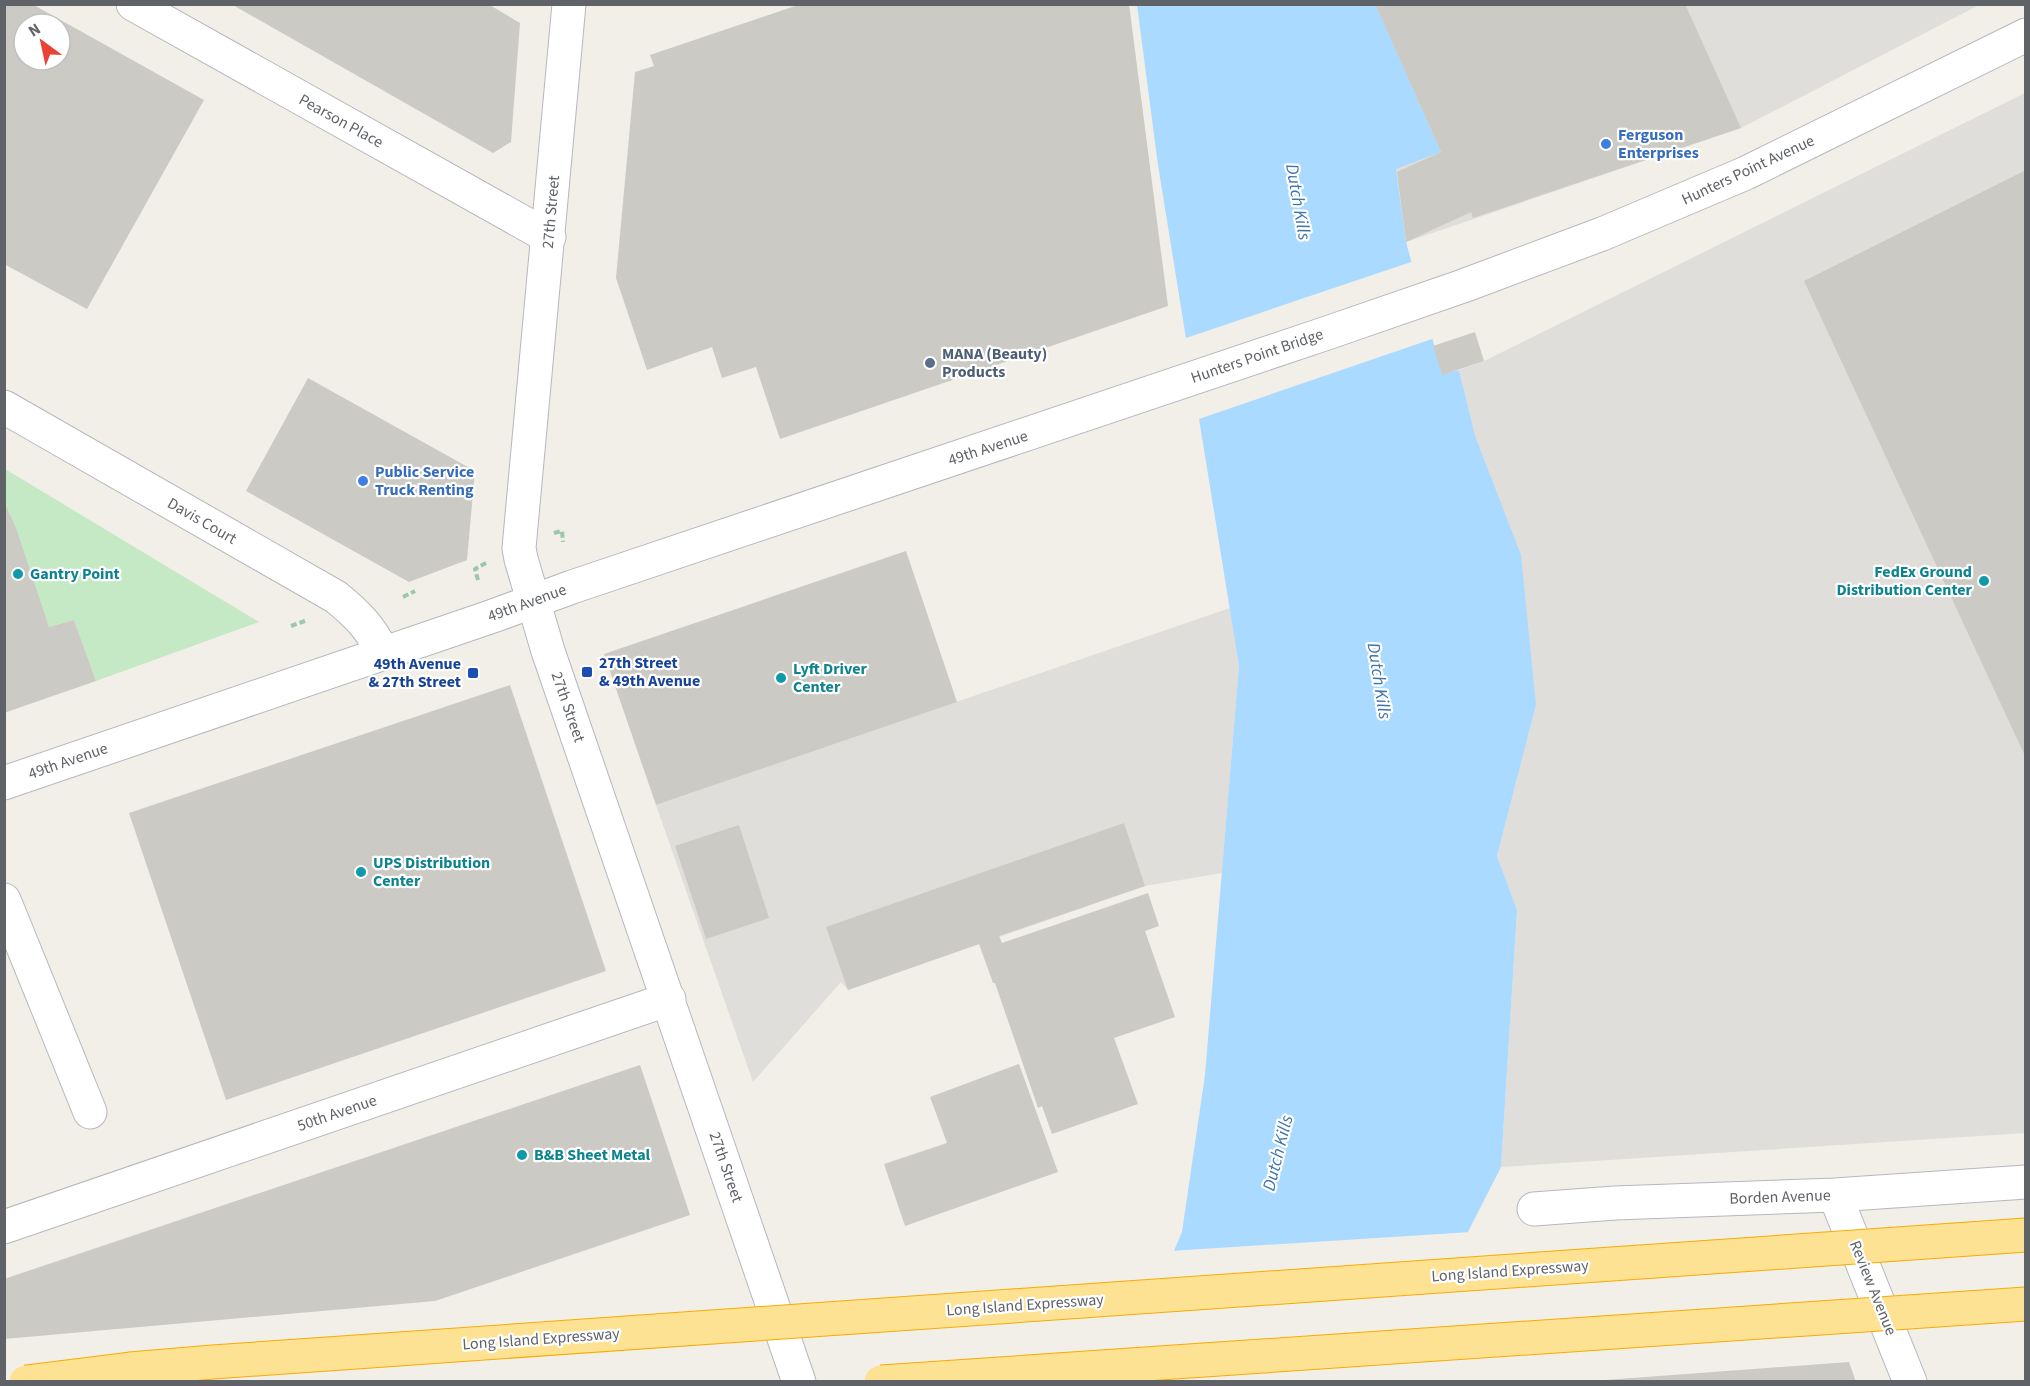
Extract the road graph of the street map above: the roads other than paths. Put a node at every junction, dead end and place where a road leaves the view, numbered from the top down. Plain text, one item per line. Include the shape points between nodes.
1 (134, 4) edge
2 (569, 4) edge
3 (2025, 36) edge
4 (549, 237) junction
5 (1463, 286) joint
6 (4, 407) edge
7 (1052, 427) joint
8 (532, 602) junction
9 (383, 653) junction
10 (4, 783) edge
11 (4, 900) edge
12 (669, 999) junction
13 (90, 1112) dead end
14 (2025, 1182) edge
15 (1835, 1195) junction
16 (1534, 1209) dead end
17 (4, 1227) edge
18 (2025, 1235) edge
19 (2025, 1304) edge
20 (26, 1382) edge
21 (799, 1382) edge
22 (881, 1382) edge
23 (1910, 1382) edge

1 - 4 street, Pearson Place
2 - 4 street, 27th Street
3 - 5 street, Hunters Point Avenue via 1746,173 1602,234
4 - 8 street, 27th Street via 519,548
5 - 7 street, Hunters Point Bridge
6 - 9 street, Davis Court via 336,597 363,621
7 - 8 street, 49th Avenue
8 - 9 street, 49th Avenue
8 - 12 street, 27th Street
9 - 10 street, 49th Avenue
11 - 13 street
12 - 17 street, 50th Avenue
12 - 21 street, 27th Street
14 - 15 street, Borden Avenue
15 - 16 street, Borden Avenue
15 - 23 street, Review Avenue
18 - 20 highway, Long Island Expressway, bridge via 213,1362
19 - 22 highway, bridge

